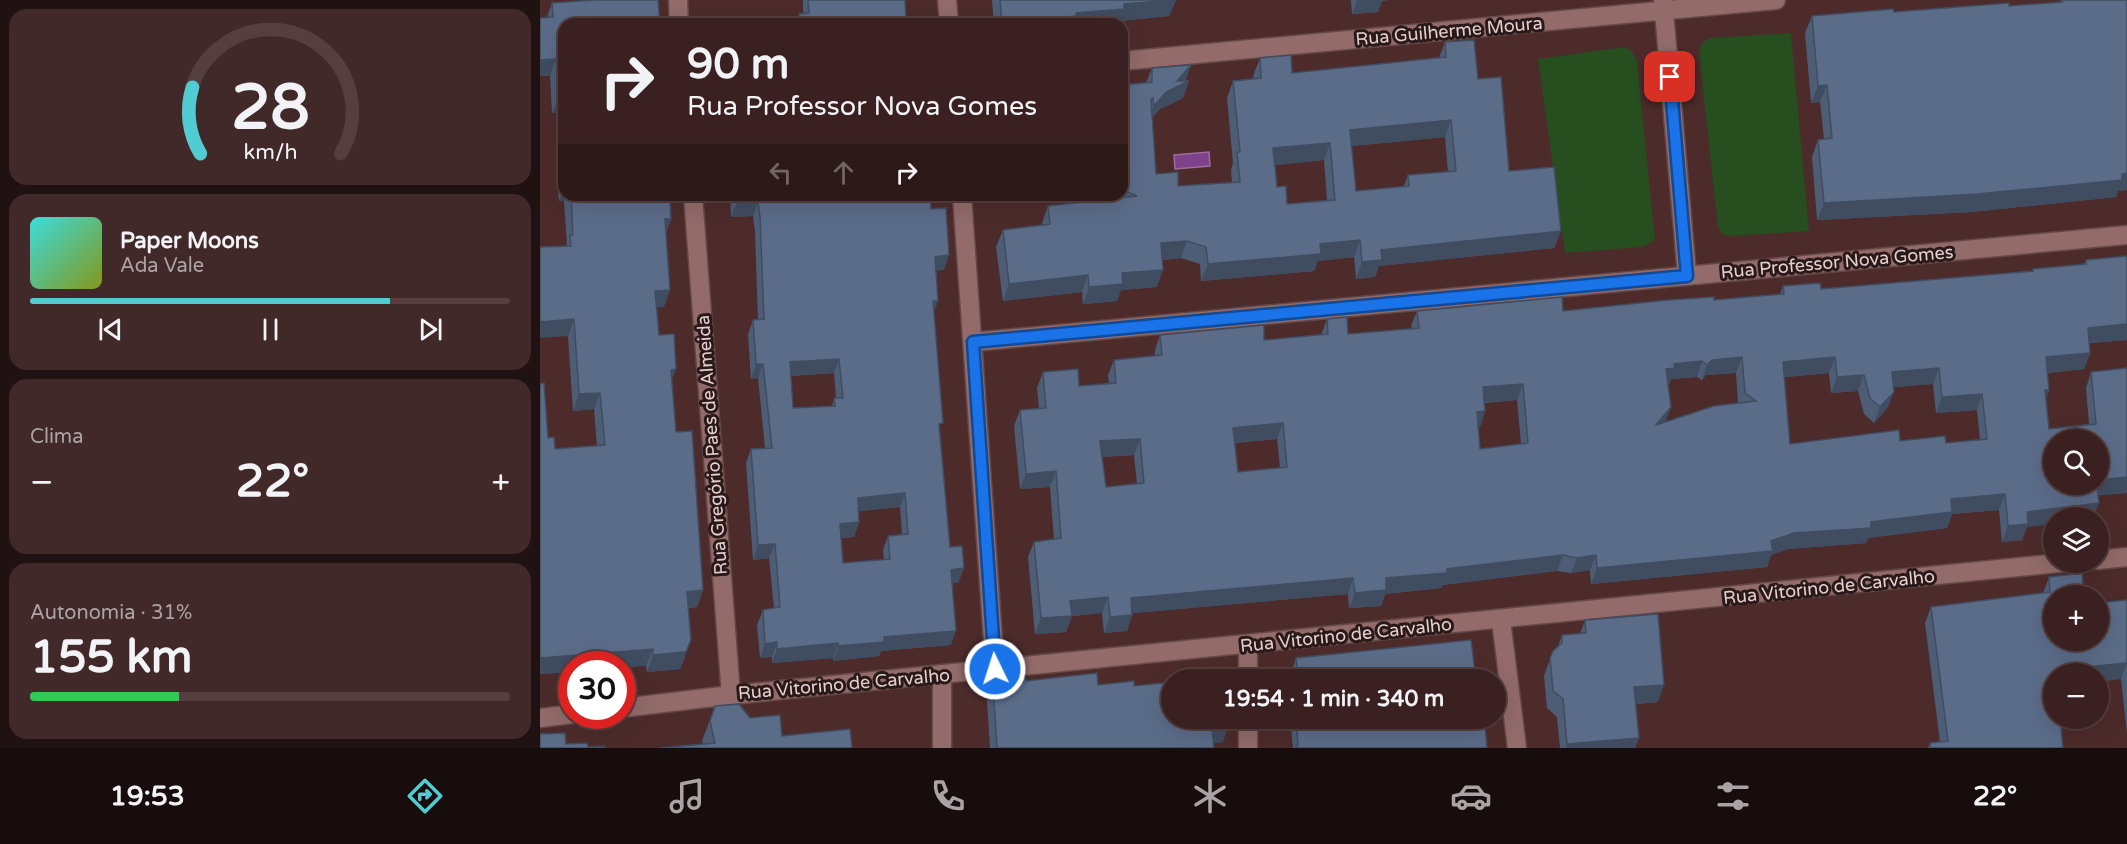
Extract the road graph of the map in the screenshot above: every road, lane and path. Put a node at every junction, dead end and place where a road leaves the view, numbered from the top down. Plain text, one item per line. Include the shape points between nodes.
1 (678, 0) edge
2 (948, 0) edge
3 (1776, 0) edge
4 (1663, 5) edge
5 (680, 18) edge
6 (949, 18) edge
7 (1128, 60) edge
8 (693, 201) edge
9 (962, 201) edge
10 (2127, 235) edge
11 (1687, 276) junction
12 (973, 342) junction
13 (2127, 557) edge
14 (2109, 559) edge
15 (2043, 565) edge
16 (1501, 620) junction
17 (1248, 644) junction
18 (995, 669) junction
19 (1248, 669) edge
20 (942, 676) junction
21 (731, 695) junction
22 (636, 706) edge
23 (558, 716) edge
24 (540, 718) edge
25 (1248, 729) edge
26 (942, 748) edge
27 (1248, 748) edge
28 (1516, 748) edge

1 - 5 street
2 - 6 street
3 - 4 street, Rua Guilherme Moura
4 - 7 street, Rua Guilherme Moura
4 - 11 street
8 - 21 street, Rua Gregório Paes de Almeida
9 - 12 street
10 - 11 street, Rua Professor Nova Gomes
11 - 12 street, Rua Professor Nova Gomes
12 - 18 street
13 - 14 street
15 - 16 street, Rua Vitorino de Carvalho
16 - 17 street, Rua Vitorino de Carvalho
16 - 28 street
17 - 18 street, Rua Vitorino de Carvalho
17 - 19 street
18 - 20 street, Rua Vitorino de Carvalho
20 - 21 street, Rua Vitorino de Carvalho
20 - 26 street
21 - 22 street, Rua Vitorino de Carvalho
23 - 24 street
25 - 27 street

